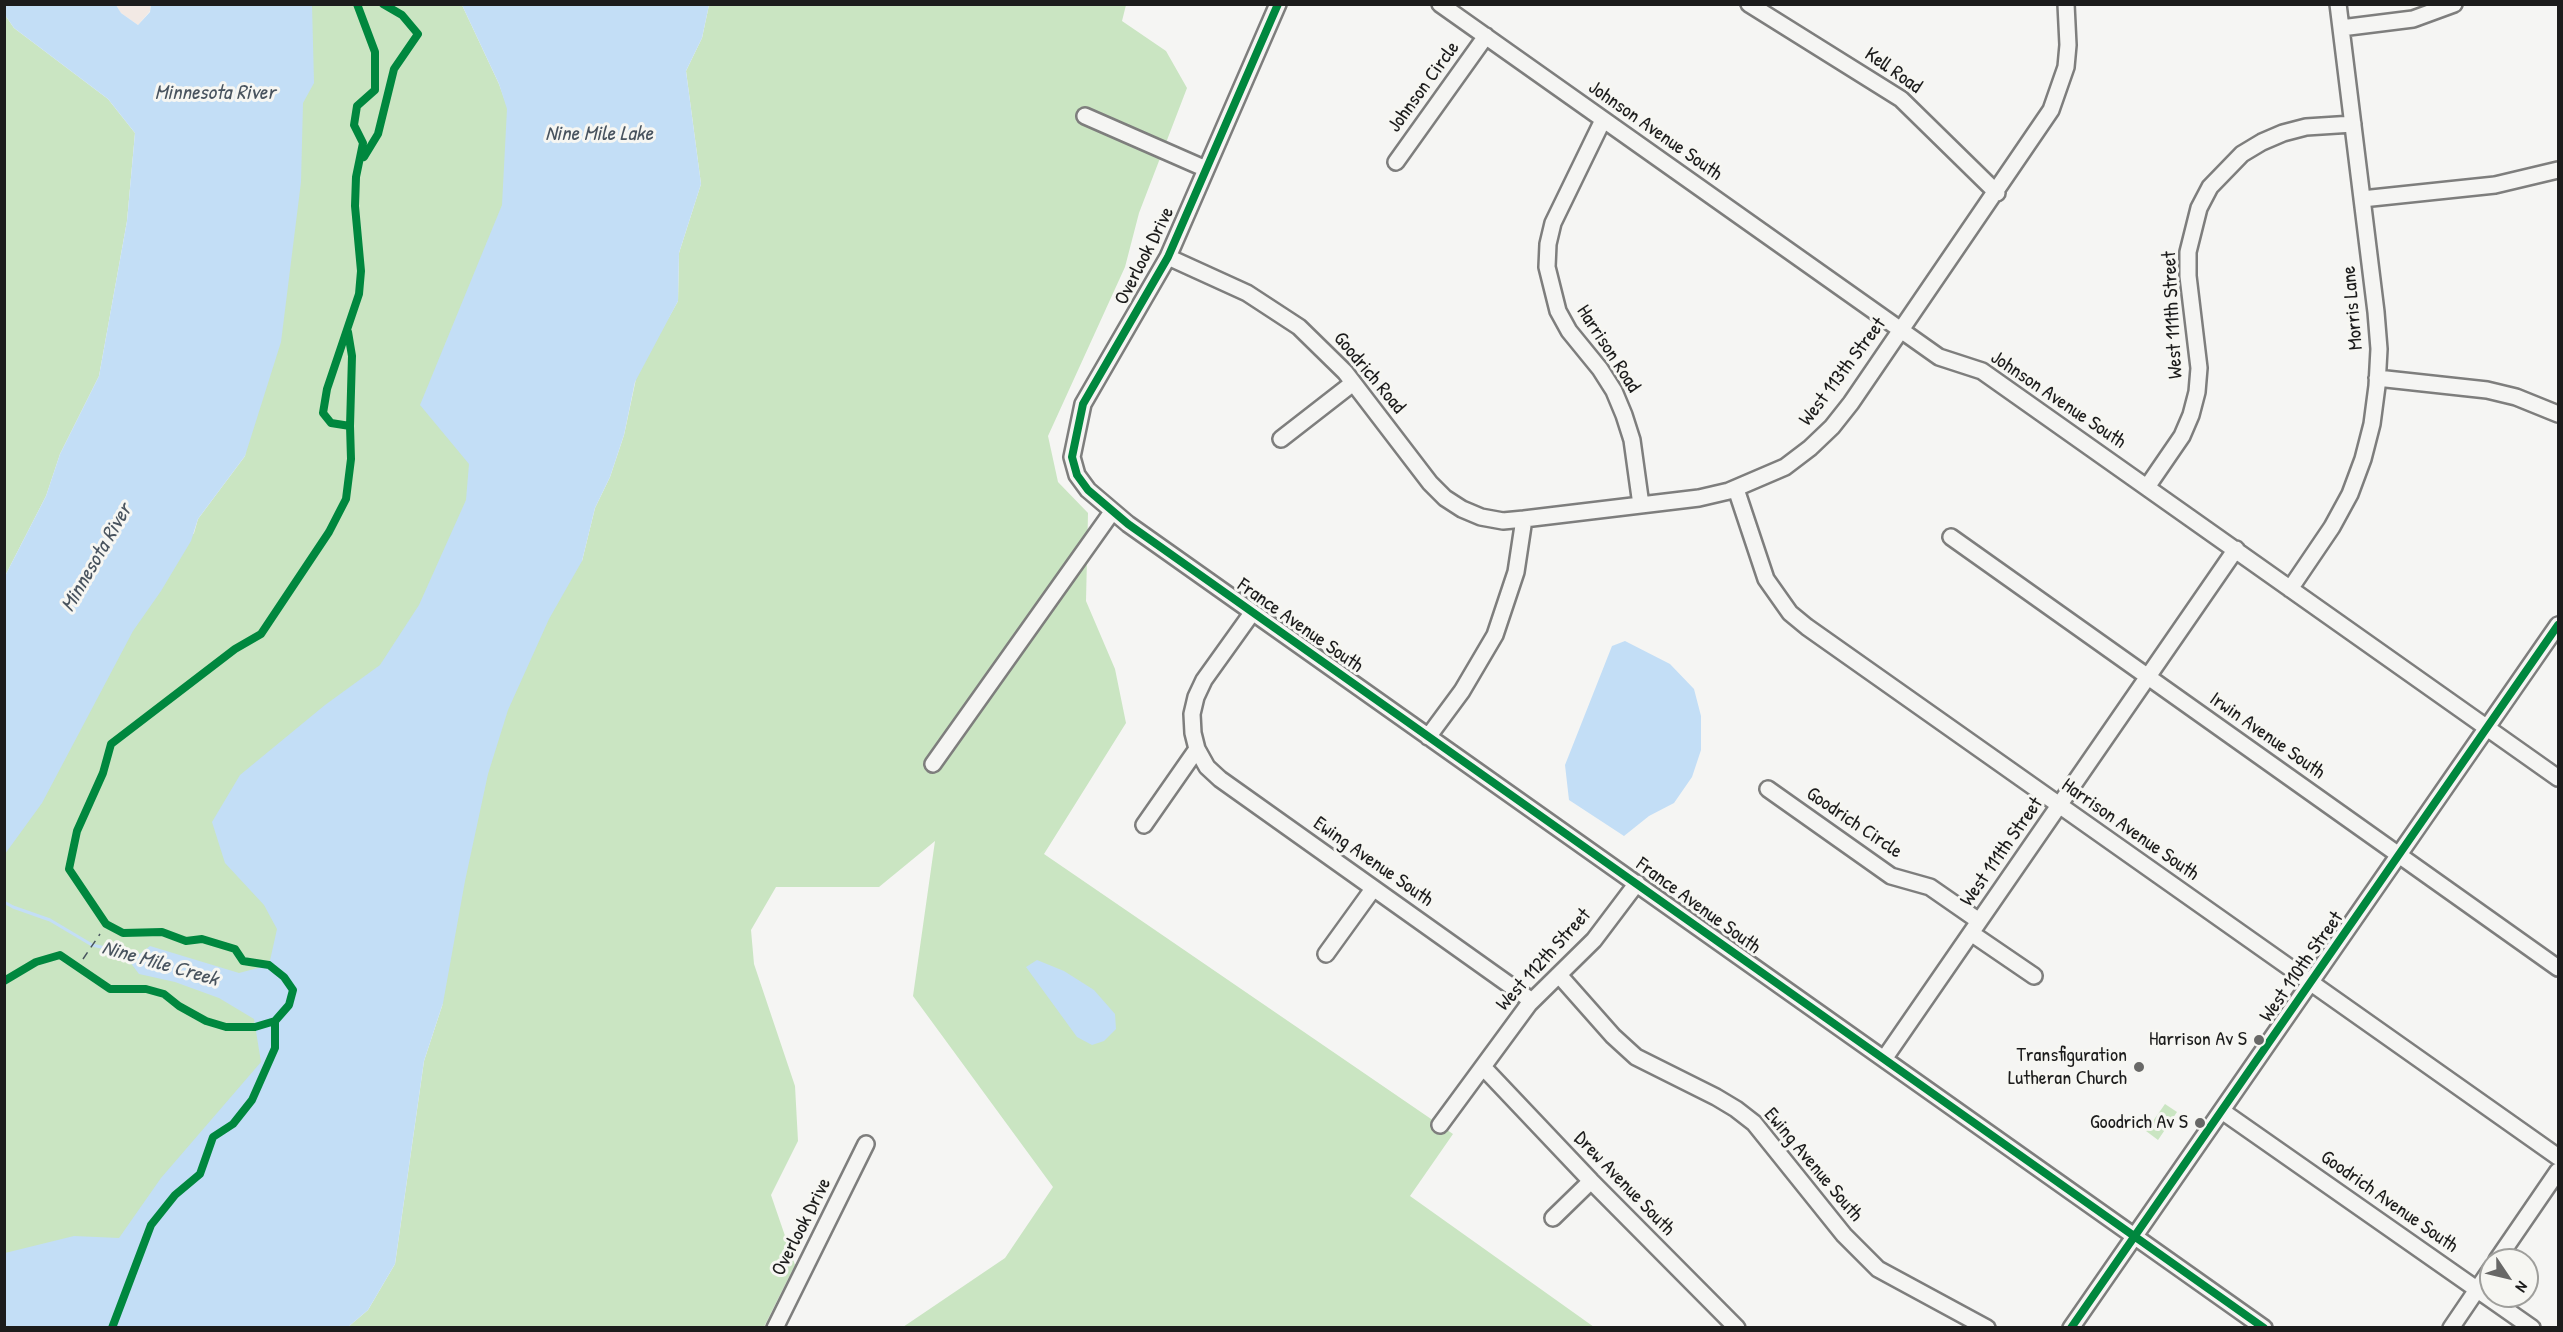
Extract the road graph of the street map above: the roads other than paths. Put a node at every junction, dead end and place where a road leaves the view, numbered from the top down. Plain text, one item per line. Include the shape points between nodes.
1 (1278, 4) edge
2 (1440, 4) edge
3 (1749, 4) edge
4 (2066, 4) edge
5 (2338, 4) edge
6 (2454, 4) edge
7 (2341, 28) junction
8 (1486, 36) junction
9 (1085, 116) dead end
10 (1603, 120) junction
11 (2353, 124) junction
12 (1396, 162) dead end
13 (1206, 169) junction
14 (2559, 170) edge
15 (1997, 193) junction
16 (2362, 199) junction
17 (1168, 256) junction
18 (1901, 331) junction
19 (2377, 378) junction
20 (1353, 383) junction
21 (2559, 414) edge
22 (1281, 439) dead end
23 (2147, 487) junction
24 (1736, 489) junction
25 (1641, 505) junction
26 (1112, 512) junction
27 (1524, 519) junction
28 (1951, 537) dead end
29 (2236, 549) junction
30 (2290, 589) junction
31 (1252, 613) junction
32 (2559, 625) edge
33 (2148, 677) junction
34 (2487, 728) junction
35 (1428, 737) junction
36 (1197, 749) junction
37 (933, 764) dead end
38 (2559, 778) edge
39 (1768, 789) dead end
40 (2059, 806) junction
41 (1144, 825) dead end
42 (2398, 856) junction
43 (1637, 883) junction
44 (1373, 889) junction
45 (1975, 927) junction
46 (1326, 954) dead end
47 (2559, 968) edge
48 (1559, 975) junction
49 (2034, 976) dead end
50 (2311, 983) junction
51 (1532, 1001) junction
52 (1884, 1059) junction
53 (1483, 1067) junction
54 (2222, 1111) junction
55 (1440, 1125) dead end
56 (867, 1144) dead end
57 (2559, 1157) edge
58 (2559, 1171) edge
59 (1591, 1181) junction
60 (1553, 1218) dead end
61 (2135, 1236) junction
62 (2505, 1248) edge
63 (2479, 1286) edge
64 (2477, 1289) junction
65 (775, 1328) edge
66 (1737, 1328) edge
67 (1987, 1328) edge
68 (2071, 1328) edge
69 (2264, 1328) edge
70 (2451, 1328) edge
71 (2532, 1328) edge

1 - 13 street, Overlook Drive
2 - 8 street, Johnson Avenue South
3 - 15 street, Kell Road via 1902,99
4 - 15 street, West 113th Street via 2068,45 2060,89 2040,129
5 - 7 street, Morris Lane
6 - 7 street via 2413,19
7 - 11 street, Morris Lane
8 - 10 street, Johnson Avenue South
8 - 12 street, Johnson Circle
9 - 13 street
10 - 18 street, Johnson Avenue South
10 - 25 street, Harrison Road via 1553,223 1547,267 1558,311 1614,391 1624,415 1632,440
11 - 16 street, Morris Lane
11 - 23 street, West 111th Street via 2306,127 2262,142 2242,154 2210,187 2199,208 2188,252 2199,368 2197,392 2182,436
13 - 17 street, Overlook Drive
14 - 16 street via 2495,185
15 - 18 street, West 113th Street
16 - 19 street, Morris Lane via 2376,312
17 - 20 street, Goodrich Road via 1274,309 1323,349
17 - 26 street, Overlook Drive via 1095,380 1083,404 1075,435 1072,457 1077,476
18 - 23 street, Johnson Avenue South via 1939,357 1982,371
18 - 24 street, West 113th Street via 1832,428 1785,467
19 - 21 street via 2487,390
19 - 30 street, Morris Lane via 2372,424 2350,494
20 - 22 street
20 - 27 street, Goodrich Road via 1445,498 1481,517
23 - 29 street, Johnson Avenue South
24 - 25 street, West 113th Street
24 - 40 street, Harrison Avenue South via 1766,579 1790,613
25 - 27 street, West 113th Street
26 - 31 street, France Avenue South
26 - 37 street
27 - 35 street via 1516,572 1496,634 1468,682
28 - 33 street, Irwin Avenue South
29 - 30 street, Johnson Avenue South
29 - 33 street, West 111th Street
30 - 34 street, Johnson Avenue South
31 - 35 street, France Avenue South
31 - 36 street via 1196,697 1192,714
32 - 34 street, West 110th Street
33 - 40 street, West 111th Street
33 - 42 street, Irwin Avenue South
34 - 38 street, Johnson Avenue South
34 - 42 street, West 110th Street
35 - 43 street, France Avenue South
36 - 41 street
36 - 44 street, Ewing Avenue South via 1207,767 1221,780
39 - 45 street, Goodrich Circle via 1891,876 1930,886
40 - 45 street, West 111th Street
40 - 50 street, Harrison Avenue South
42 - 47 street, Irwin Avenue South
42 - 50 street, West 110th Street
43 - 48 street, West 112th Street via 1594,940
43 - 52 street, France Avenue South
44 - 46 street
44 - 51 street, Ewing Avenue South
45 - 49 street, Goodrich Circle
45 - 52 street, West 111th Street
48 - 51 street, West 112th Street
48 - 67 street, Ewing Avenue South via 1636,1057 1716,1097 1754,1124 1844,1235 1878,1269
50 - 54 street, West 110th Street
50 - 57 street, Harrison Avenue South
51 - 53 street, West 112th Street
52 - 61 street, France Avenue South
53 - 55 street, West 112th Street
53 - 59 street, Drew Avenue South
54 - 61 street, West 110th Street
54 - 64 street, Goodrich Avenue South
56 - 65 street, Overlook Drive
58 - 62 street
59 - 60 street
59 - 66 street, Drew Avenue South
61 - 68 street, West 110th Street
61 - 69 street, France Avenue South
63 - 64 street
64 - 70 street
64 - 71 street, Goodrich Avenue South

